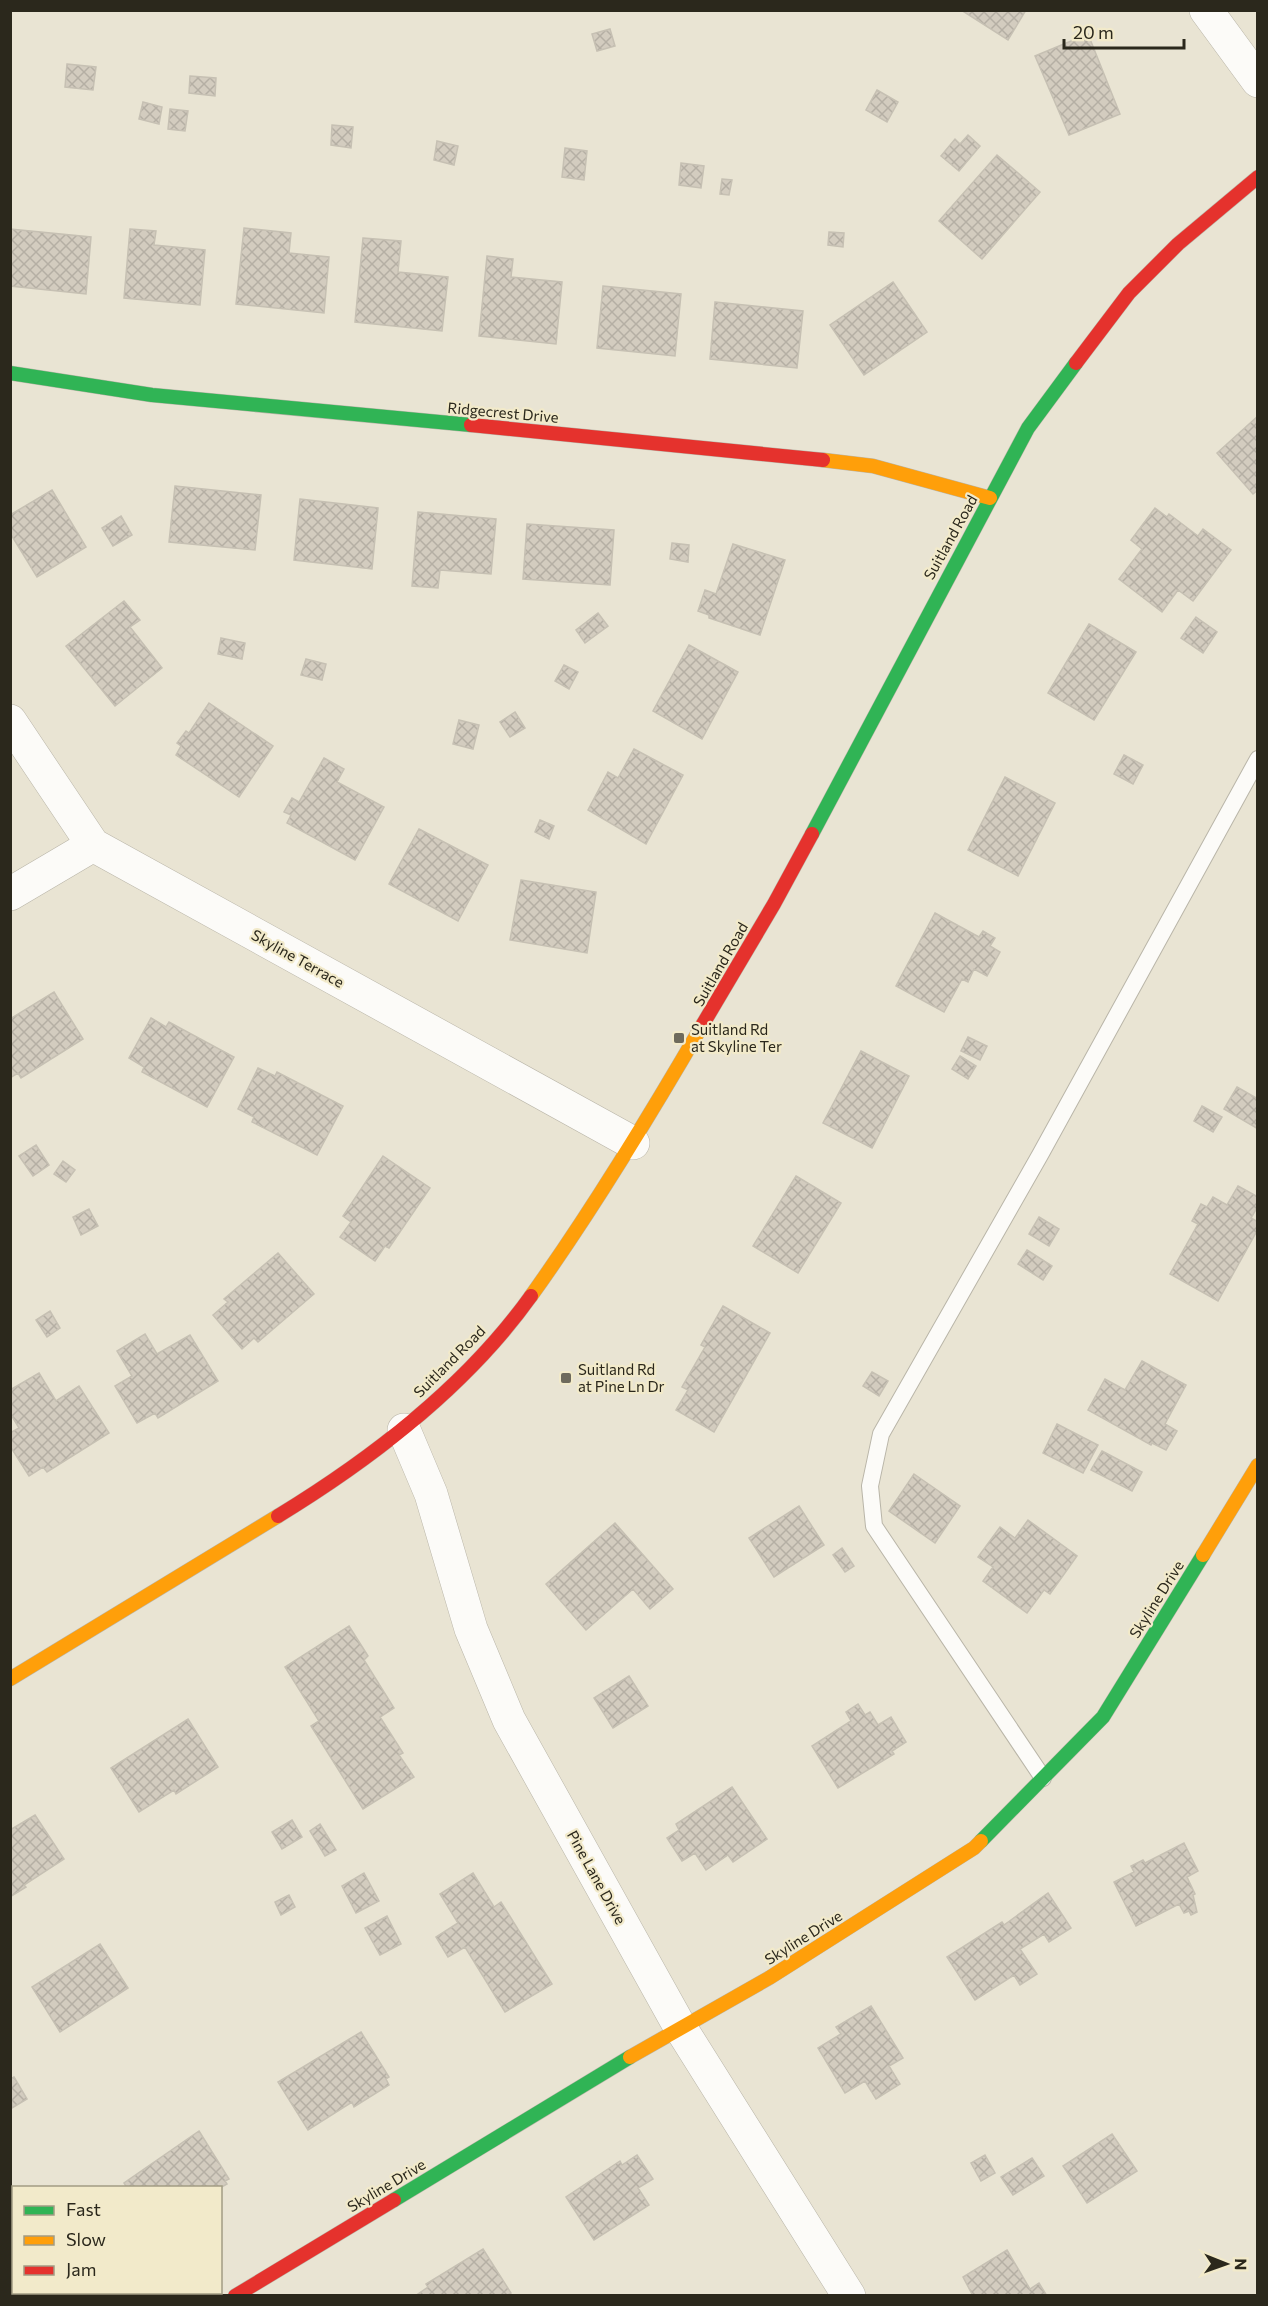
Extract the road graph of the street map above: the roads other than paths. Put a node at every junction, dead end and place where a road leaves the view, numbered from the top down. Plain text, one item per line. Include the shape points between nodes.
1 (1206, 10) edge
2 (1257, 81) edge
3 (1257, 177) edge
4 (10, 373) edge
5 (990, 498) junction
6 (10, 721) edge
7 (1257, 759) edge
8 (93, 845) junction
9 (10, 894) edge
10 (633, 1143) junction
11 (404, 1430) junction
12 (1257, 1465) edge
13 (10, 1679) edge
14 (1043, 1778) junction
15 (680, 2027) junction
16 (235, 2295) edge
17 (849, 2295) edge

1 - 2 street
3 - 5 street, Suitland Road via 1178,244 1129,293 1028,428
4 - 5 street, Ridgecrest Drive via 152,395 873,466
5 - 10 street, Suitland Road via 774,904
6 - 8 street, Skyline Terrace
7 - 14 lane via 1040,1155 881,1434 870,1486 874,1526
8 - 9 street
8 - 10 street, Skyline Terrace
10 - 11 street, Suitland Road via 521,1310 468,1369
11 - 13 street, Suitland Road via 304,1500
11 - 15 street, Pine Lane Drive via 431,1494 471,1629 509,1720
12 - 14 street, Skyline Drive via 1103,1717
14 - 15 street, Skyline Drive via 974,1848 769,1978
15 - 16 street, Skyline Drive
15 - 17 street, Pine Lane Drive

